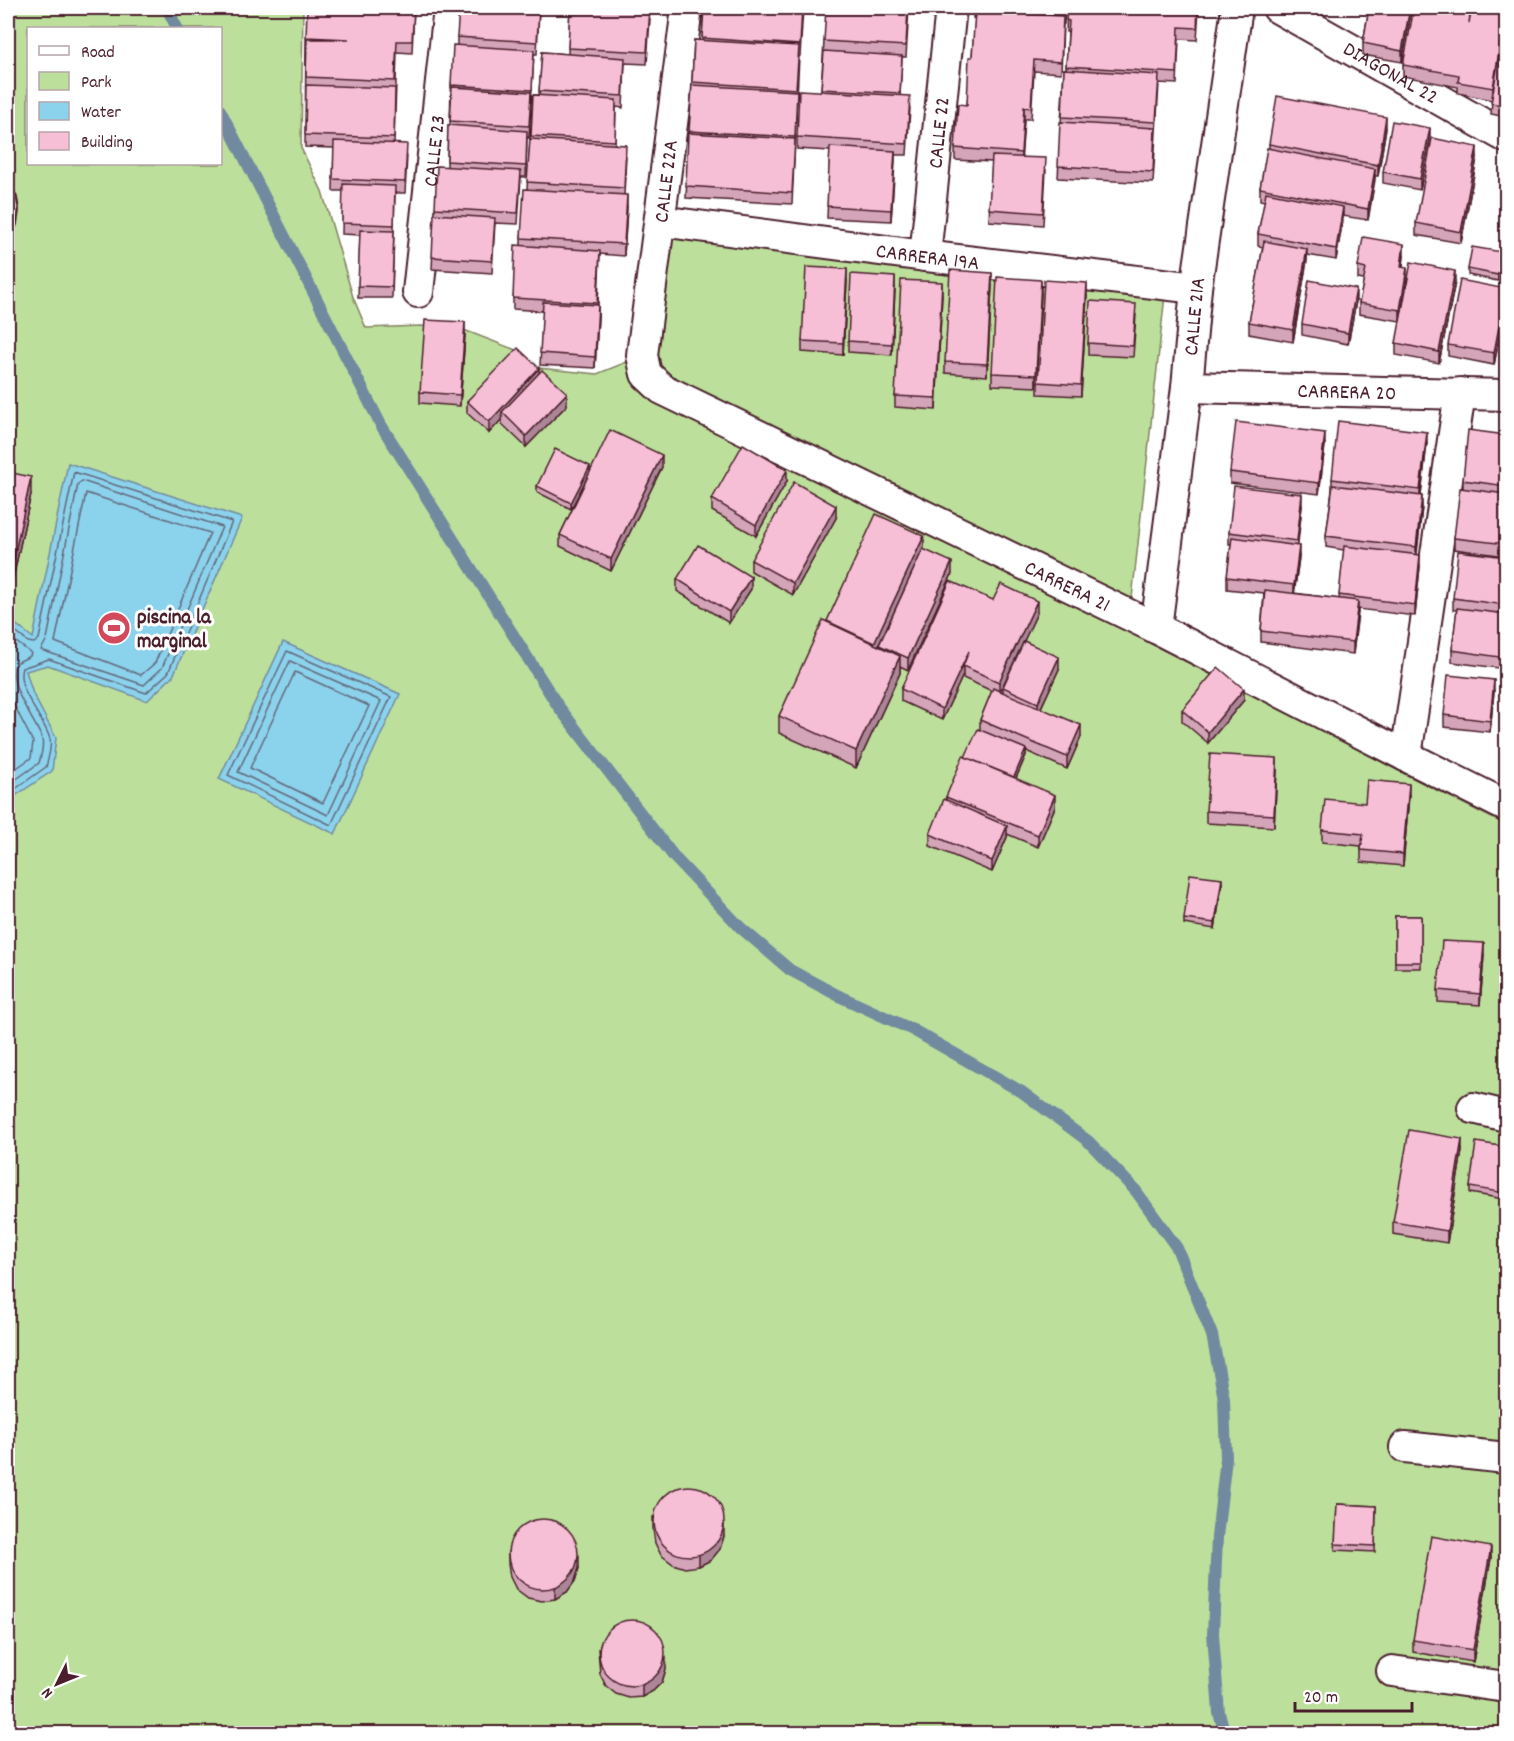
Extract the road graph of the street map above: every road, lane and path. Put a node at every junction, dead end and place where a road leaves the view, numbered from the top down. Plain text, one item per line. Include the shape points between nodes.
1 (449, 8) edge
2 (687, 8) edge
3 (951, 8) edge
4 (1237, 8) edge
5 (1278, 8) edge
6 (1506, 137) edge
7 (8, 199) edge
8 (660, 221) junction
9 (8, 223) edge
10 (925, 256) junction
11 (1196, 288) junction
12 (418, 292) dead end
13 (642, 355) joint
14 (1187, 387) junction
15 (1460, 393) junction
16 (1506, 395) edge
17 (1156, 628) junction
18 (1406, 756) junction
19 (1506, 806) edge
20 (1473, 1108) dead end
21 (1506, 1116) edge
22 (1405, 1447) dead end
23 (1506, 1458) edge
24 (1392, 1671) dead end
25 (1506, 1687) edge

1 - 12 street, CALLE 23
2 - 8 street, CALLE 22A
3 - 10 street, CALLE 22
4 - 11 street, CALLE 21A
5 - 6 street, DIAGONAL 22
7 - 9 lane
8 - 10 street, CARRERA 19A
8 - 13 street, CALLE 22A
10 - 11 street, CARRERA 19A
11 - 14 street, CALLE 21A
13 - 17 street, CARRERA 21 via 646,374 662,389
14 - 15 street, CARRERA 20
14 - 17 street, CALLE 21A
15 - 16 street, CARRERA 20
15 - 18 street
17 - 18 street, CARRERA 21
18 - 19 street, CARRERA 21
20 - 21 street
22 - 23 street
24 - 25 street

